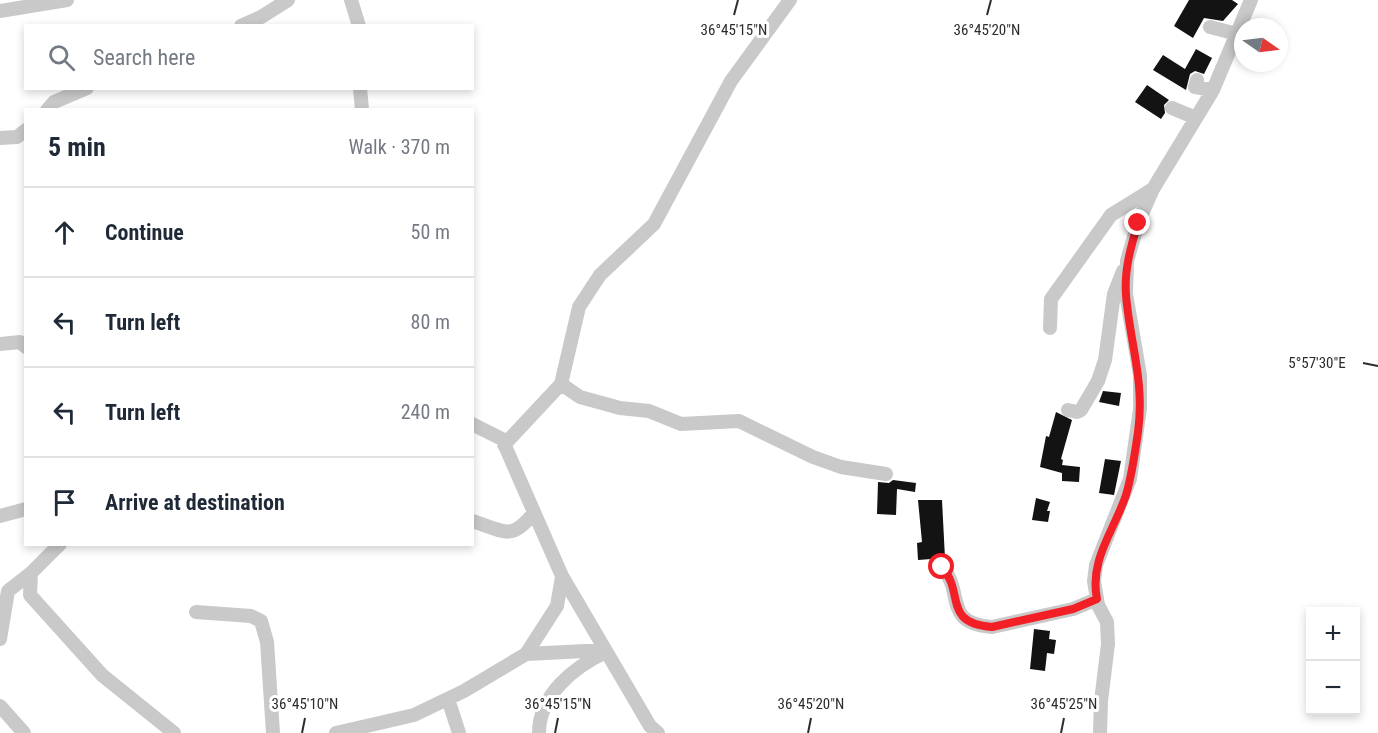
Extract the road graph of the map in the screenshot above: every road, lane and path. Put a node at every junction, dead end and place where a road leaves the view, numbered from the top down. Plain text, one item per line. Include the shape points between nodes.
1 (67, 0) edge
2 (288, 0) edge
3 (351, 0) edge
4 (790, 0) edge
5 (1251, 0) edge
6 (0, 11) edge
7 (1244, 18) edge
8 (245, 24) edge
9 (358, 24) edge
10 (1210, 27) dead end
11 (1234, 33) edge
12 (1234, 41) edge
13 (1197, 80) dead end
14 (82, 90) edge
15 (360, 90) edge
16 (1213, 90) junction
17 (49, 108) edge
18 (362, 108) edge
19 (1172, 108) dead end
20 (1196, 118) junction
21 (24, 132) edge
22 (0, 138) edge
23 (1153, 189) junction
24 (1127, 261) junction
25 (1050, 328) dead end
26 (0, 344) edge
27 (24, 345) edge
28 (561, 384) junction
29 (1068, 410) dead end
30 (474, 425) edge
31 (504, 445) junction
32 (886, 474) dead end
33 (24, 510) edge
34 (534, 513) junction
35 (0, 516) edge
36 (474, 522) edge
37 (58, 546) edge
38 (942, 567) dead end
39 (31, 573) junction
40 (562, 577) junction
41 (1097, 599) junction
42 (196, 612) dead end
43 (0, 639) edge
44 (605, 651) junction
45 (526, 654) junction
46 (448, 699) junction
47 (0, 706) edge
48 (386, 728) edge
49 (24, 733) edge
50 (174, 733) edge
51 (273, 733) edge
52 (336, 733) edge
53 (459, 733) edge
54 (538, 733) edge
55 (658, 733) edge
56 (1100, 733) edge

1 - 6 street
2 - 8 street
3 - 9 street
4 - 28 street via 731,81 654,224 600,275 579,307
5 - 7 street
10 - 11 street
12 - 16 street
13 - 16 street via 1195,87
14 - 17 street
15 - 18 street
16 - 20 street
19 - 20 street
20 - 23 street
21 - 22 street via 17,137
23 - 24 street
23 - 25 street via 1111,215 1051,299
24 - 29 street via 1114,294 1105,360 1098,381 1081,410
24 - 41 street via 1126,294 1140,375 1138,431 1126,495 1096,565
26 - 27 street via 20,342
28 - 31 street
28 - 32 street via 580,398 648,411 681,424 739,421 813,457 842,467
30 - 31 street via 502,439
31 - 34 street
33 - 35 street
34 - 36 street via 520,530 508,532
34 - 40 street
37 - 39 street
38 - 41 street via 962,616 969,624 978,626 992,627 1062,612
39 - 43 street via 8,591
39 - 50 street via 30,595 37,605 102,675
40 - 44 street
40 - 45 street via 557,606
41 - 56 street via 1107,622 1108,644
42 - 51 street via 251,616 261,621 267,642
44 - 45 street
44 - 54 street via 567,675 542,712
44 - 55 street
45 - 46 street
46 - 48 street
46 - 53 street
47 - 49 street
48 - 52 street

